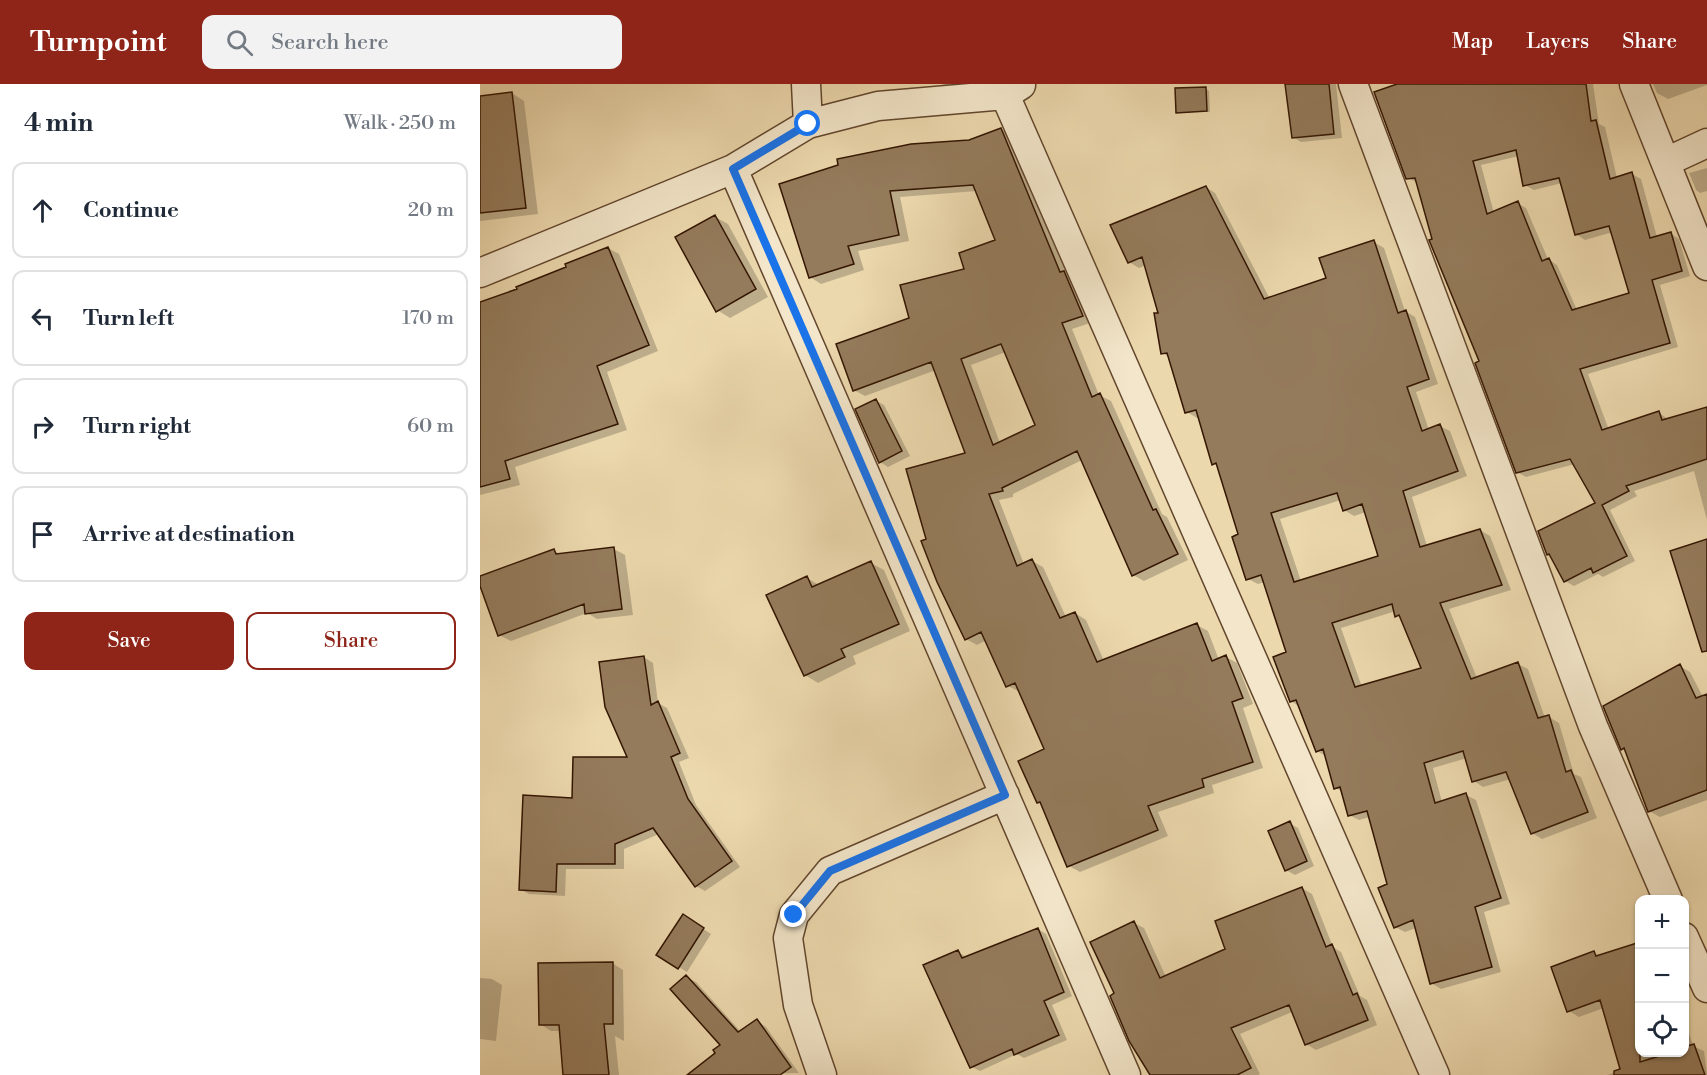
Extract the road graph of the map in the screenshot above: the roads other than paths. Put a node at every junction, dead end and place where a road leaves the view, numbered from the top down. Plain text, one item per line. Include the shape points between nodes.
1 (806, 84) edge
2 (1353, 84) edge
3 (1634, 84) edge
4 (1014, 89) edge
5 (808, 124) junction
6 (1707, 143) edge
7 (1666, 162) junction
8 (733, 169) junction
9 (1707, 266) edge
10 (480, 273) edge
11 (1005, 795) junction
12 (1666, 895) edge
13 (1689, 948) edge
14 (1707, 988) edge
15 (822, 1075) edge
16 (1126, 1075) edge
17 (1435, 1075) edge

1 - 5 street
2 - 12 street via 1593,726
3 - 7 street
4 - 5 street via 878,106
4 - 17 street
5 - 8 street
6 - 7 street
7 - 9 street
8 - 10 street
8 - 11 street
11 - 15 street via 830,871 794,915 788,938 798,1005
11 - 16 street
13 - 14 street

